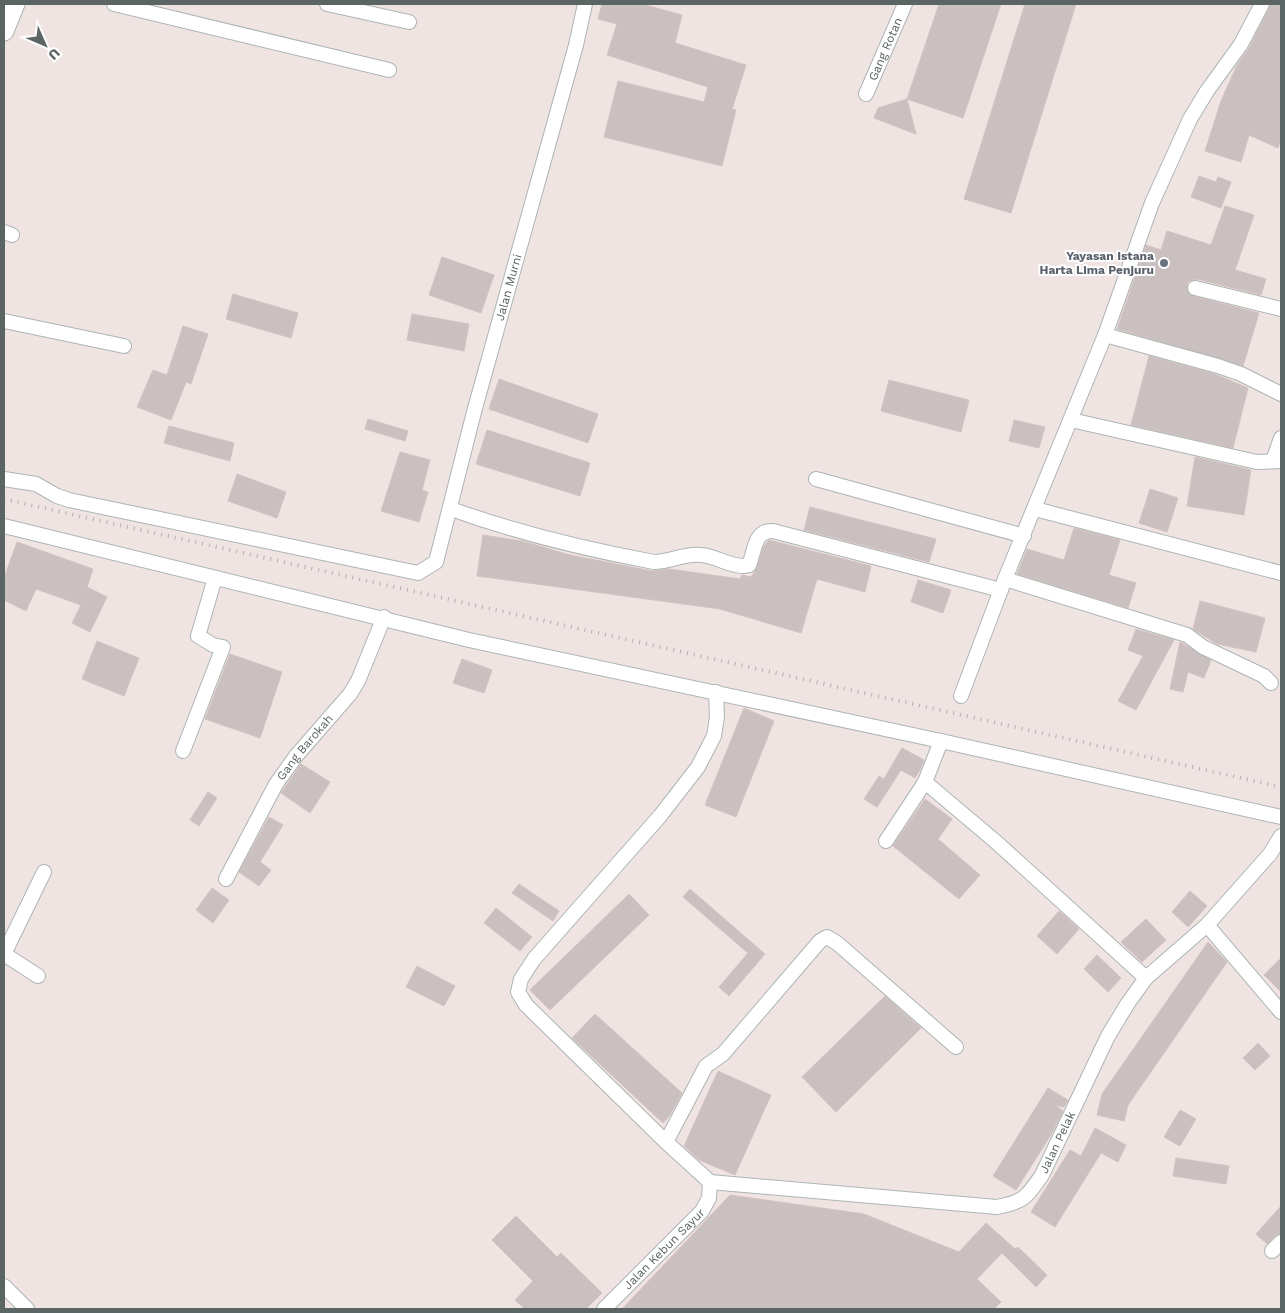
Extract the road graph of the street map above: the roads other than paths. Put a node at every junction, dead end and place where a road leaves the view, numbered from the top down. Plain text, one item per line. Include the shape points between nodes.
1 (15, 4) edge
2 (114, 4) edge
3 (327, 4) edge
4 (585, 4) edge
5 (905, 4) edge
6 (1262, 4) edge
7 (409, 22) dead end
8 (4, 31) edge
9 (389, 70) dead end
10 (866, 94) dead end
11 (1195, 288) dead end
12 (1281, 309) edge
13 (4, 321) edge
14 (1104, 335) junction
15 (124, 346) dead end
16 (1281, 394) edge
17 (1071, 420) junction
18 (1281, 438) edge
19 (1277, 461) edge
20 (4, 479) edge
21 (816, 479) dead end
22 (1035, 509) junction
23 (451, 510) junction
24 (4, 526) edge
25 (1024, 536) junction
26 (1281, 573) edge
27 (215, 578) junction
28 (1003, 584) junction
29 (384, 618) junction
30 (1271, 683) dead end
31 (716, 692) junction
32 (961, 696) dead end
33 (941, 741) junction
34 (183, 751) dead end
35 (925, 782) junction
36 (1281, 817) edge
37 (1281, 836) edge
38 (886, 841) dead end
39 (44, 872) dead end
40 (226, 880) dead end
41 (1207, 925) junction
42 (4, 954) edge
43 (38, 976) dead end
44 (1146, 978) junction
45 (1281, 1012) edge
46 (956, 1047) dead end
47 (666, 1142) junction
48 (710, 1182) junction
49 (4, 1286) edge
50 (27, 1309) edge
51 (604, 1309) edge

1 - 8 main road
2 - 9 street
3 - 7 street
4 - 23 street, Jalan Murni via 474,412
5 - 10 street, Gang Rotan
6 - 14 street via 1241,44 1207,91 1183,134 1152,203
11 - 12 street
13 - 15 street
14 - 16 street via 1218,366
14 - 17 street
17 - 19 street via 1257,462
17 - 22 street
18 - 19 street
20 - 23 street, Jalan Murni via 36,484 69,500 418,573 436,562
21 - 25 street
22 - 25 street
22 - 26 street
23 - 28 street via 564,544 654,562 702,554 749,565 760,535 773,531
24 - 27 street
25 - 28 street
27 - 29 street
27 - 34 street via 198,636 223,647
28 - 30 street via 1187,635 1203,647 1264,676
28 - 32 street
29 - 31 street via 469,640
29 - 40 street, Gang Barokah via 358,681 276,784
31 - 33 street
31 - 47 street via 718,717 714,736 698,767 660,816 534,959 518,986 526,1005
33 - 35 street
33 - 36 street
35 - 38 street
35 - 44 street
37 - 41 street, Jalan Pelak via 1270,854
39 - 42 street
41 - 44 street, Jalan Pelak
41 - 45 street
42 - 43 street
44 - 48 street, Jalan Pelak via 1108,1036 1042,1176 1018,1203 997,1207
46 - 47 street via 837,942 827,937 820,941 723,1054 706,1066
47 - 48 street
48 - 51 street, Jalan Kebun Sayur via 709,1198 702,1211
49 - 50 street

